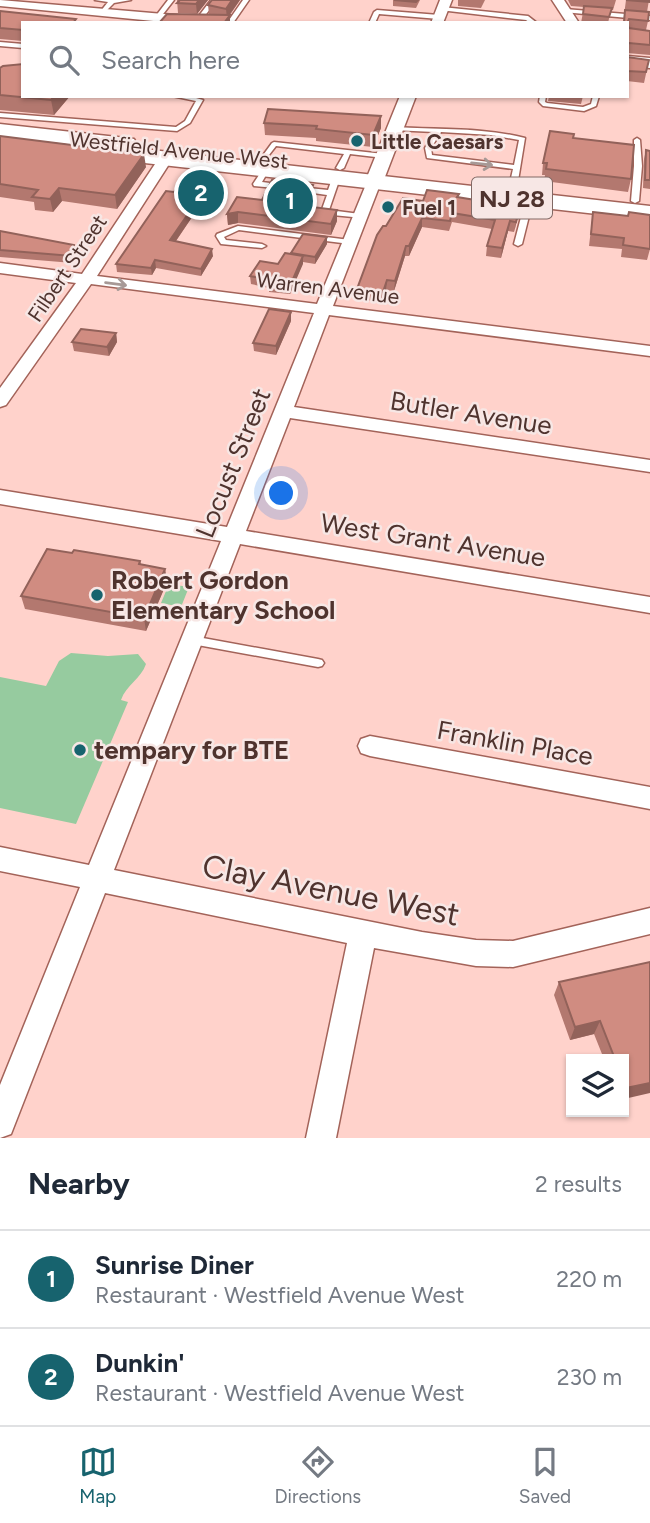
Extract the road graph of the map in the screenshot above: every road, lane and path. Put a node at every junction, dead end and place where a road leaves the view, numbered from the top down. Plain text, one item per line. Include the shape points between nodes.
1 (128, 0) edge
2 (172, 0) edge
3 (214, 0) edge
4 (246, 0) edge
5 (558, 0) edge
6 (0, 2) edge
7 (104, 4) edge
8 (46, 6) edge
9 (565, 11) junction
10 (441, 12) edge
11 (465, 12) junction
12 (404, 14) junction
13 (158, 17) junction
14 (650, 18) edge
15 (198, 20) junction
16 (206, 21) edge
17 (231, 21) edge
18 (373, 21) edge
19 (401, 21) edge
20 (462, 21) edge
21 (532, 21) edge
22 (572, 21) edge
23 (0, 44) edge
24 (21, 46) edge
25 (629, 61) edge
26 (650, 63) edge
27 (188, 98) edge
28 (407, 98) edge
29 (543, 98) edge
30 (596, 98) edge
31 (0, 115) edge
32 (0, 130) edge
33 (395, 130) junction
34 (439, 130) junction
35 (637, 139) dead end
36 (0, 140) edge
37 (166, 158) junction
38 (264, 164) junction
39 (379, 170) junction
40 (339, 173) junction
41 (520, 185) junction
42 (645, 206) edge
43 (360, 216) junction
44 (350, 242) junction
45 (518, 244) dead end
46 (262, 246) dead end
47 (0, 268) edge
48 (86, 280) junction
49 (324, 310) junction
50 (650, 351) edge
51 (0, 401) edge
52 (284, 411) junction
53 (650, 466) edge
54 (0, 497) edge
55 (234, 536) junction
56 (650, 605) edge
57 (192, 640) junction
58 (317, 663) dead end
59 (370, 746) dead end
60 (650, 798) edge
61 (0, 859) edge
62 (96, 881) junction
63 (650, 921) edge
64 (363, 933) junction
65 (0, 1123) edge
66 (321, 1138) edge

1 - 7 lane
2 - 13 lane
3 - 15 lane
4 - 17 lane
5 - 9 street
6 - 8 street
7 - 8 street
7 - 13 street
9 - 14 lane
9 - 22 street
10 - 11 lane
10 - 12 lane
11 - 20 lane
11 - 21 lane
12 - 18 lane via 377,12
12 - 19 lane
13 - 15 street
15 - 16 street
23 - 24 lane
25 - 26 street
27 - 31 lane via 200,100 188,122 177,129
28 - 33 street, Locust Street
29 - 30 lane via 545,105 584,109 594,105
32 - 38 main road, Westfield Avenue West / NJ 28
33 - 34 lane
33 - 39 street, Locust Street
34 -> 41 lane via 428,148 429,157
34 - 41 lane via 523,139
35 - 42 lane
36 - 37 main road, Westfield Avenue West / NJ 28
37 - 38 main road, Westfield Avenue West / NJ 28
37 - 48 street, Filbert Street
38 - 40 main road, Westfield Avenue West / NJ 28
39 - 40 main road, Westfield Avenue West / NJ 28
39 - 40 lane via 362,154
39 - 41 main road, Westfield Avenue West / NJ 28
39 - 43 street, Locust Street
40 - 43 lane via 325,212
41 - 42 main road, Westfield Avenue West / NJ 28
41 - 45 lane
43 - 44 street, Locust Street
44 - 46 lane via 238,228 220,236 224,242
44 - 49 street, Locust Street
47 - 48 street, Warren Avenue
48 -> 49 street, Warren Avenue
48 - 51 street, Filbert Street
49 - 50 street, Warren Avenue
49 - 52 street, Locust Street
52 - 53 street, Butler Avenue
52 - 55 street, Locust Street
54 - 55 street, West Grant Avenue
55 - 56 street, West Grant Avenue
55 - 57 street, Locust Street
57 - 58 lane
57 - 62 street, Locust Street
59 - 60 street, Franklin Place
61 - 62 street, Clay Avenue West
62 - 64 street, Clay Avenue West
62 - 65 street, Locust Street
63 - 64 street, Clay Avenue West via 513,954 463,951
64 - 66 street

